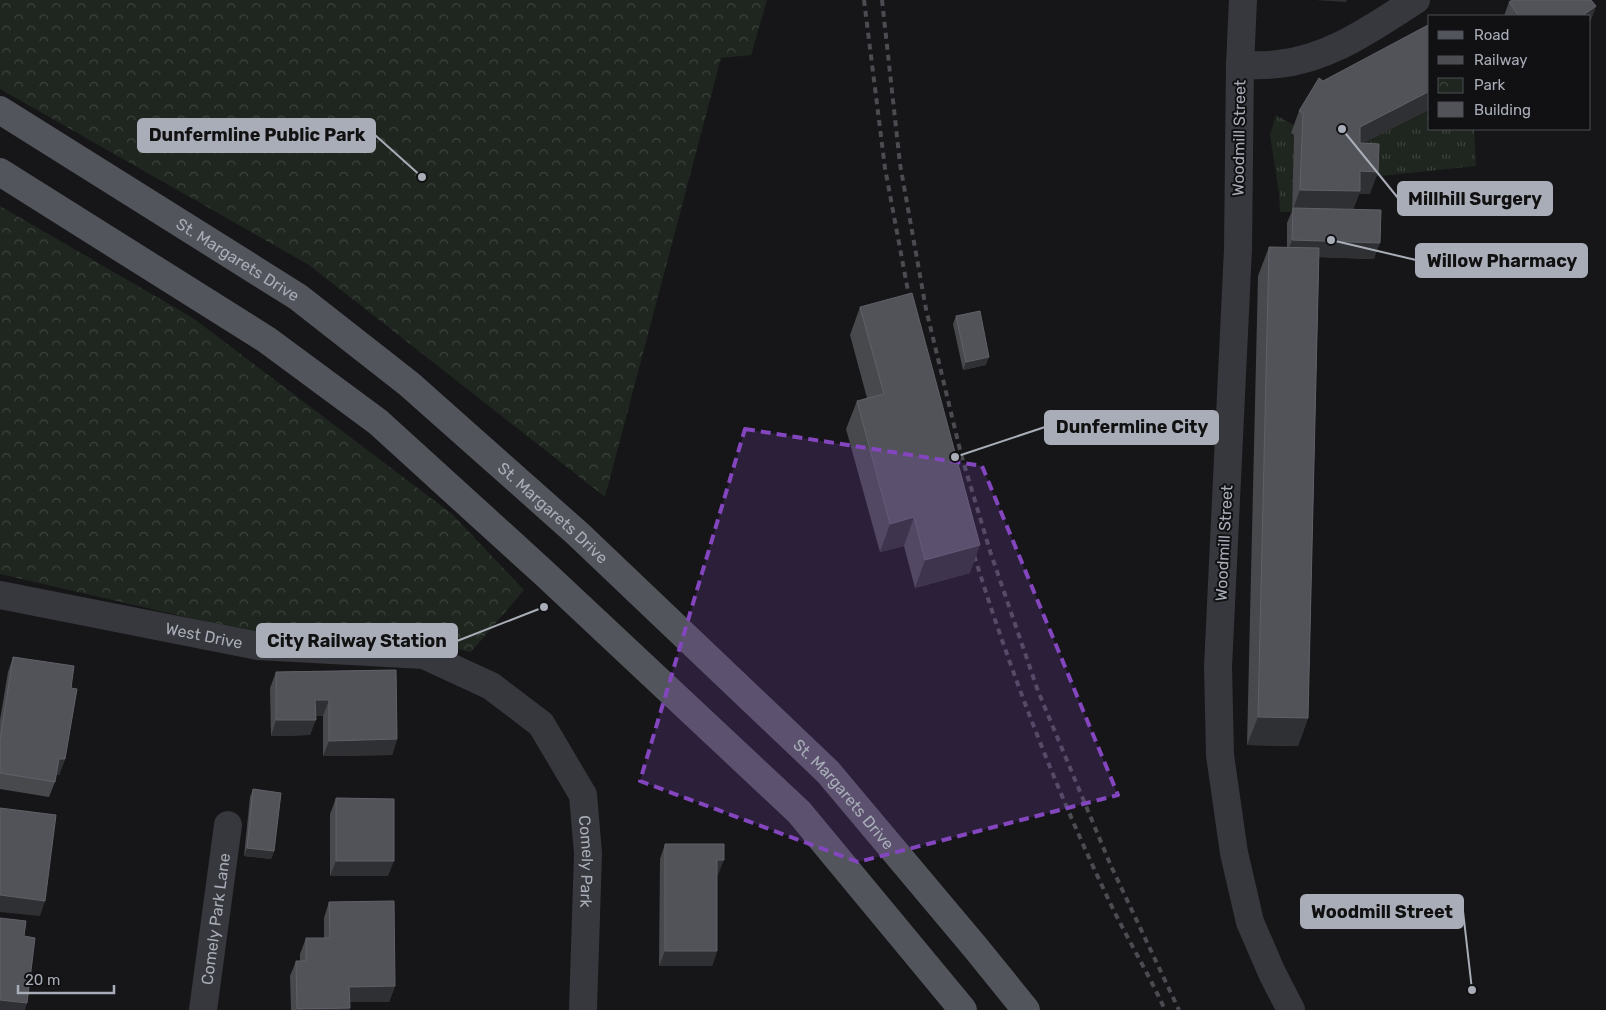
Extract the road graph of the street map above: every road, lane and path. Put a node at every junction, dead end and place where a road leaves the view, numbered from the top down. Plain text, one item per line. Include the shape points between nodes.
1 (1243, 0) edge
2 (1416, 0) edge
3 (1240, 64) junction
4 (0, 110) edge
5 (1, 173) edge
6 (0, 595) edge
7 (541, 724) joint
8 (228, 825) dead end
9 (203, 1010) edge
10 (583, 1010) edge
11 (963, 1010) edge
12 (1026, 1010) edge
13 (1291, 1010) edge

1 - 3 street, Woodmill Street
2 - 3 street via 1338,48 1278,64
3 - 13 street, Woodmill Street via 1238,248 1218,666 1220,755 1234,853 1250,922
4 - 12 main road, St. Margarets Drive via 298,297 409,384 578,534 828,772
5 - 11 main road via 267,340 378,422 799,812
6 - 7 street, West Drive via 258,646 424,655 491,686
7 - 10 street, Comely Park via 583,795 588,853
8 - 9 street, Comely Park Lane

